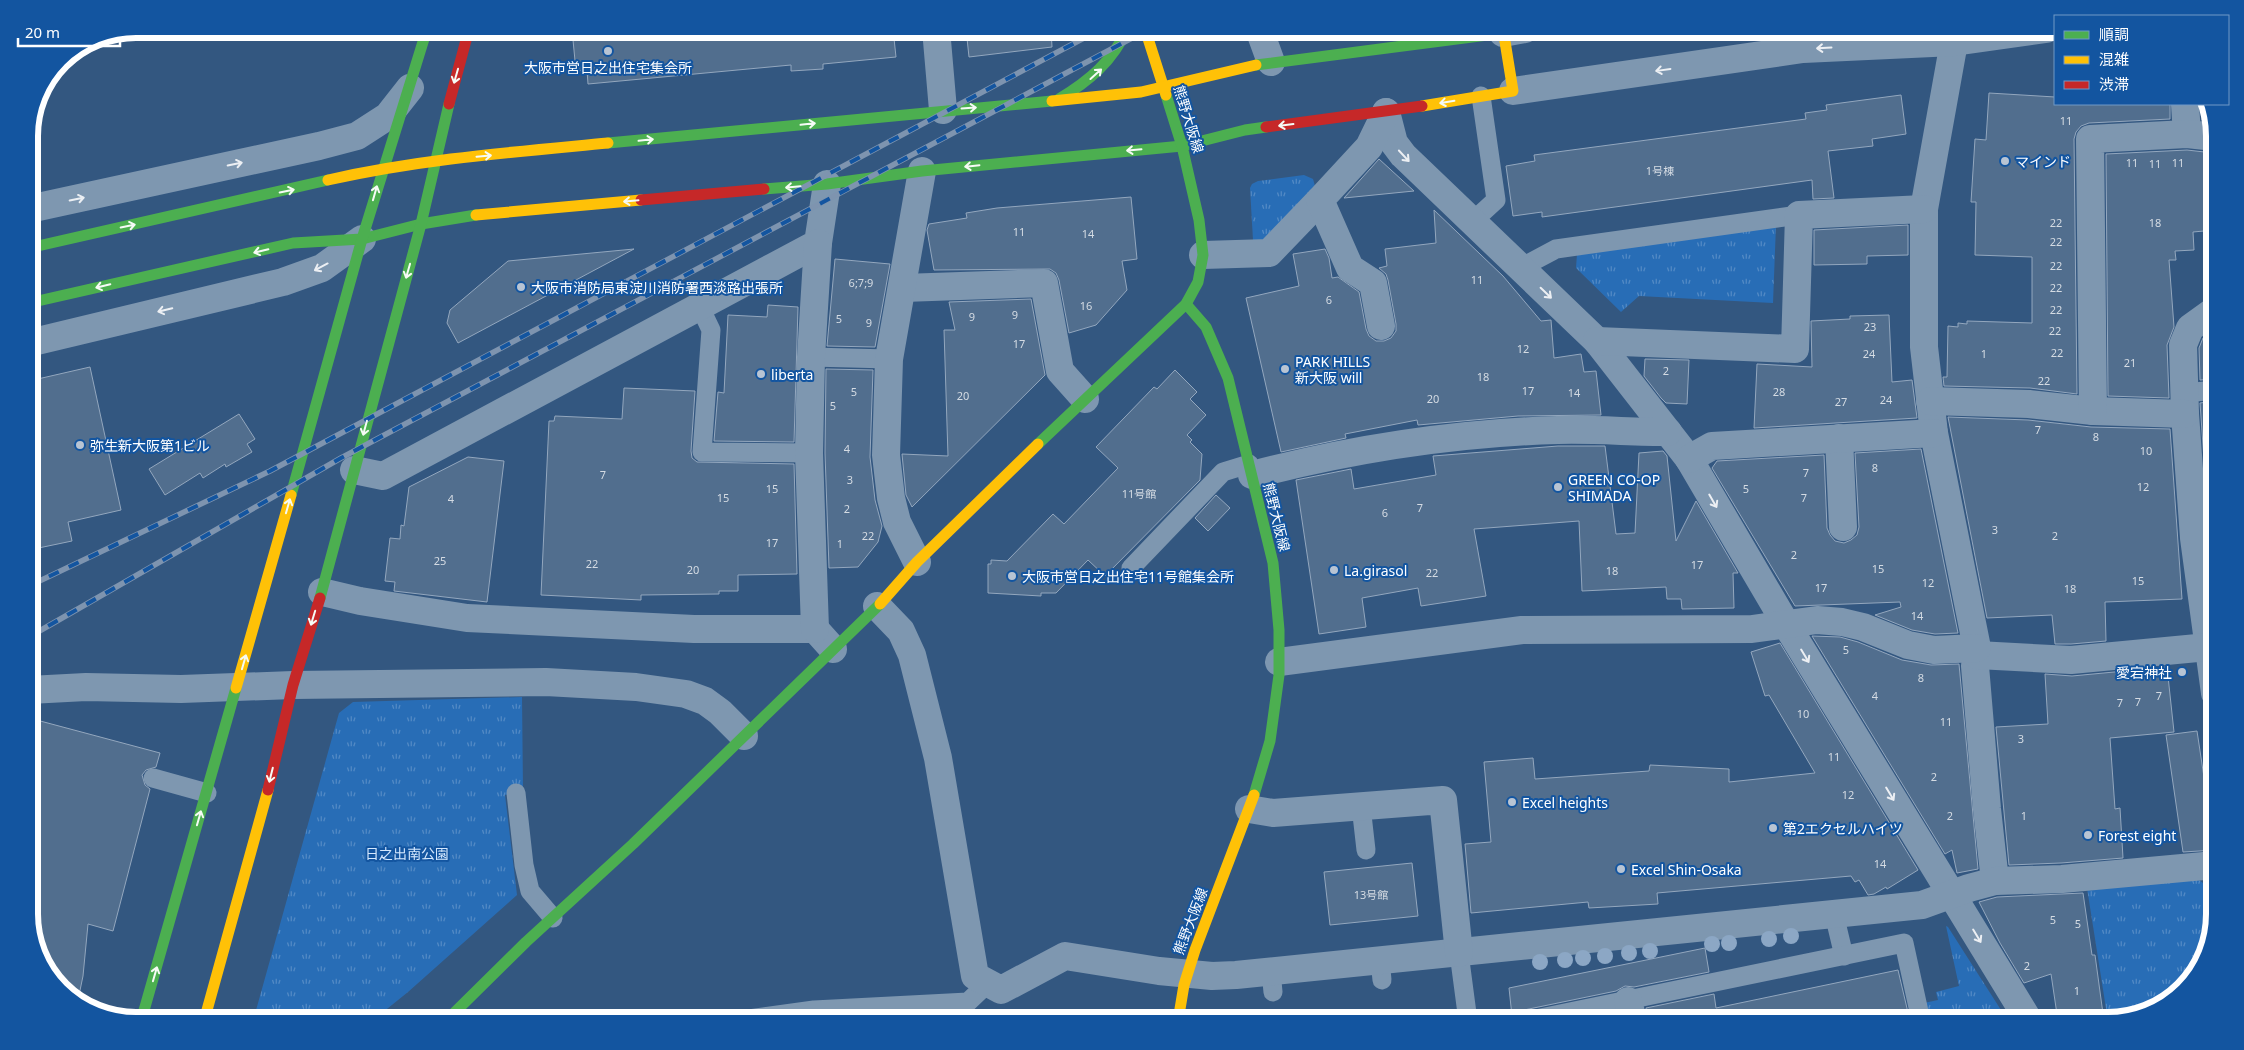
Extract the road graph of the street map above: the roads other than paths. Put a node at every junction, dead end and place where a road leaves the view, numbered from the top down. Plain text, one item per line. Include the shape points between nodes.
1 (424, 38) edge
2 (467, 38) edge
3 (937, 38) edge
4 (1124, 38) edge
5 (1148, 38) edge
6 (1262, 38) edge
7 (1450, 38) edge
8 (1510, 38) edge
9 (1982, 38) edge
10 (1954, 42) junction
11 (1271, 62) junction
12 (411, 86) junction
13 (1163, 87) junction
14 (1513, 91) junction
15 (1481, 96) junction
16 (1056, 102) junction
17 (2185, 105) edge
18 (943, 110) junction
19 (1386, 112) junction
20 (2187, 134) junction
21 (2206, 136) edge
22 (1182, 146) junction
23 (436, 160) junction
24 (383, 168) junction
25 (922, 171) junction
26 (827, 184) junction
27 (1320, 200) junction
28 (38, 207) edge
29 (1924, 209) junction
30 (1799, 215) junction
31 (1472, 222) junction
32 (421, 224) junction
33 (362, 240) junction
34 (818, 244) junction
35 (38, 246) edge
36 (1203, 255) junction
37 (1520, 268) junction
38 (903, 288) junction
39 (38, 301) edge
40 (1186, 304) junction
41 (700, 307) junction
42 (2206, 316) edge
43 (1381, 326) dead end
44 (38, 341) edge
45 (1597, 341) junction
46 (811, 356) junction
47 (889, 359) junction
48 (2206, 394) edge
49 (1085, 398) junction
50 (1930, 401) junction
51 (2185, 404) junction
52 (2093, 411) junction
53 (1668, 432) junction
54 (1934, 433) junction
55 (1839, 438) junction
56 (809, 452) junction
57 (1689, 459) junction
58 (1250, 469) junction
59 (354, 470) junction
60 (1843, 528) dead end
61 (2205, 538) edge
62 (917, 562) junction
63 (1130, 568) dead end
64 (2206, 574) edge
65 (322, 592) junction
66 (877, 606) junction
67 (1786, 624) junction
68 (815, 629) junction
69 (2206, 647) edge
70 (833, 649) junction
71 (1977, 651) junction
72 (1279, 662) junction
73 (293, 685) junction
74 (38, 689) edge
75 (237, 689) junction
76 (744, 736) junction
77 (153, 778) dead end
78 (207, 793) junction
79 (516, 793) dead end
80 (1361, 806) junction
81 (1249, 809) junction
82 (1366, 850) dead end
83 (2206, 865) edge
84 (1995, 881) junction
85 (1951, 894) junction
86 (1834, 914) junction
87 (553, 918) junction
88 (1459, 953) junction
89 (1844, 956) junction
90 (1186, 974) junction
91 (988, 983) junction
92 (1630, 1011) edge
93 (144, 1012) edge
94 (207, 1012) edge
95 (455, 1012) edge
96 (799, 1012) edge
97 (1180, 1012) edge
98 (1467, 1012) edge
99 (1920, 1012) edge
100 (2023, 1012) edge

1 - 12 street
2 -> 23 street
3 - 18 street
16 -> 4 street via 1084,84 1108,62
5 - 13 street, 熊野大阪線
6 - 11 street
7 - 11 street
8 - 14 street
9 - 10 street
10 -> 14 street via 1803,49
10 - 29 street
11 - 13 street
12 - 24 street
28 -> 12 street via 357,136 388,116
13 - 16 street
13 - 22 street, 熊野大阪線
14 - 15 street
15 -> 19 street
15 - 31 lane via 1496,200
18 -> 16 street
17 - 20 street
23 -> 18 street
19 -> 22 street via 1245,130
19 - 27 street via 1369,148
19 -> 31 street via 1394,144 1402,155
20 - 21 street
20 - 52 street via 2090,139
22 -> 25 street
22 - 36 street, 熊野大阪線 via 1200,220
23 - 24 street
23 - 32 street
33 -> 24 street
35 -> 24 street
25 - 26 street
25 - 38 street
26 -> 32 street via 496,212
26 - 34 street
27 - 36 street via 1269,252
27 - 43 street via 1350,268 1374,283
29 - 30 street
29 - 50 street via 1924,347
30 - 37 lane via 1556,249
30 - 45 street via 1795,348
31 - 37 street
32 - 33 street
32 -> 59 street
33 -> 39 street via 293,244
33 -> 44 street via 322,268 283,282
75 -> 33 street
34 - 41 street
34 - 46 street
36 - 40 street, 熊野大阪線 via 1198,282
37 -> 45 street
38 - 47 street
38 - 49 street via 1044,283 1060,371
40 - 49 street
40 - 58 street, 熊野大阪線 via 1206,327 1220,354
41 - 56 lane via 711,330 702,452
41 - 59 street via 383,476
42 - 51 street via 2190,328 2183,345
45 - 53 street
46 - 47 lane
46 - 56 street
47 - 62 street via 886,455 891,498 897,522
48 - 51 lane
49 - 62 street
50 - 52 street via 2029,404
50 - 54 street
51 - 52 street
51 - 61 street
53 - 57 street
53 - 58 street via 1556,430 1456,437
54 - 55 street
54 - 71 street
55 - 57 street via 1712,446
55 - 60 street
56 - 68 street
57 -> 67 street
58 - 63 lane via 1223,472
58 - 72 street, 熊野大阪線 via 1264,519 1277,588
59 - 65 street
61 - 64 street
62 - 66 street
65 - 68 street via 466,618 694,629
65 -> 73 street
66 - 70 street
66 - 91 street via 901,631 912,655 938,758 975,976
67 - 71 street via 1817,620 1842,622 1934,650
67 - 72 street via 1752,629 1522,630
67 -> 85 street
68 - 70 street
69 - 71 street via 2071,660
70 - 76 street
71 - 84 street via 1975,666
72 - 81 street, 熊野大阪線 via 1270,741
73 - 75 street
73 - 76 street via 546,682 636,686 686,694 705,701
73 -> 94 street via 260,822
74 - 75 street via 86,686
75 - 78 street
76 - 87 street
77 - 78 lane
93 -> 78 street
79 - 87 lane via 530,891
80 - 81 street via 1273,813
80 - 82 lane
80 - 88 street via 1443,800
81 - 90 street, 熊野大阪線
83 - 84 street via 2062,879
84 - 85 street
85 - 86 street via 1922,905
85 -> 100 street
86 - 88 street
86 - 89 lane
87 - 95 street
88 - 90 street via 1381,970 1212,976
88 - 98 lane
89 - 92 lane
89 - 99 lane via 1907,942
90 - 91 street via 1065,956 1001,990
90 - 97 street, 熊野大阪線
91 - 96 lane via 968,1002

